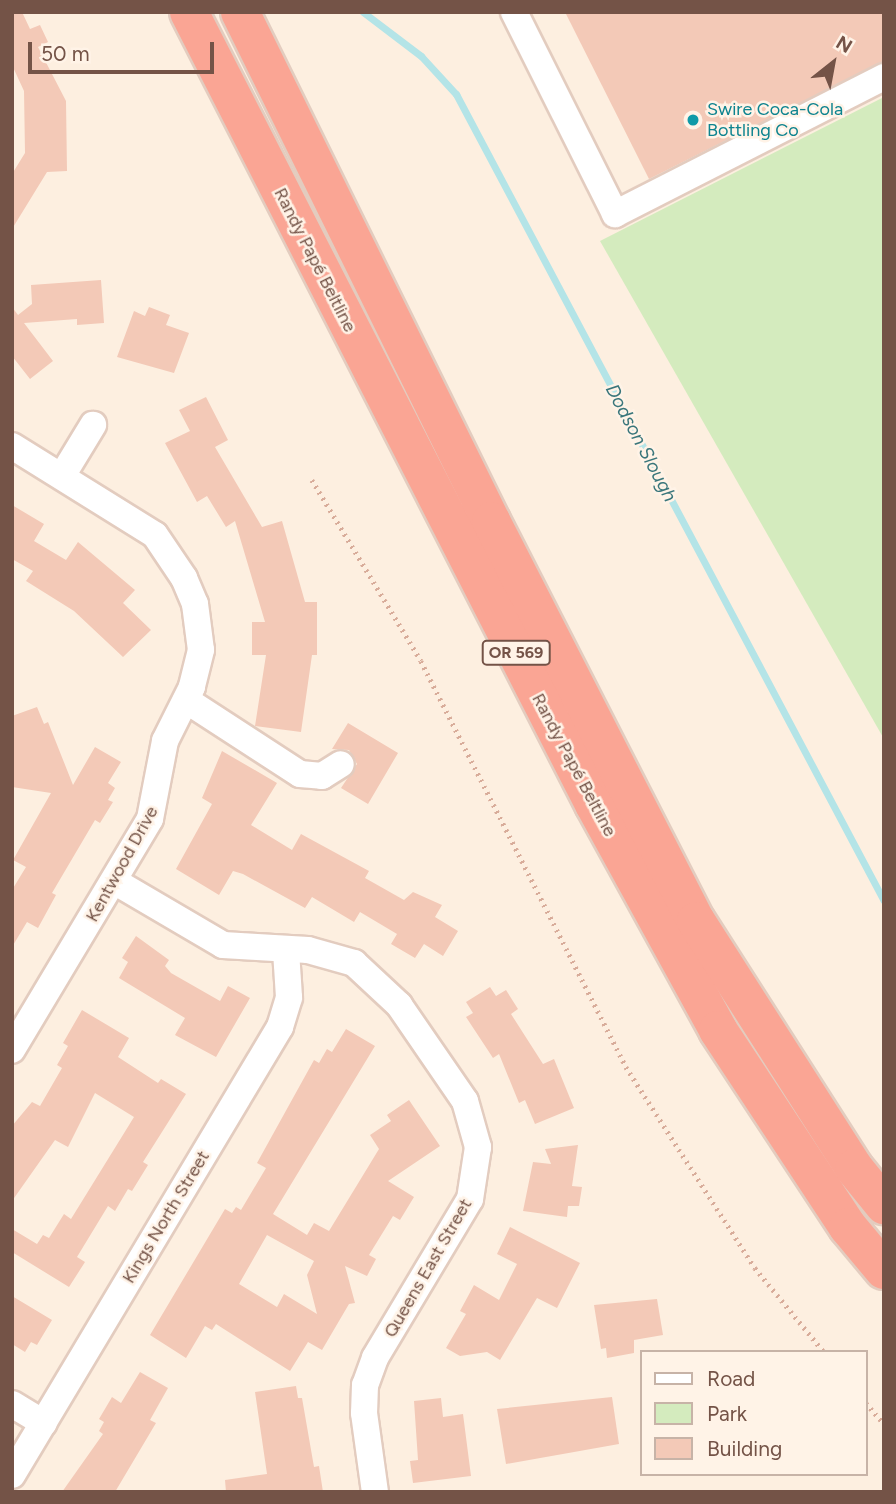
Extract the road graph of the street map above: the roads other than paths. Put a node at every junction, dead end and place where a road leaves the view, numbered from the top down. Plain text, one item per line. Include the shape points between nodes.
1 (188, 12) edge
2 (240, 12) edge
3 (514, 12) edge
4 (884, 76) edge
5 (93, 425) dead end
6 (12, 446) edge
7 (62, 476) junction
8 (186, 700) junction
9 (584, 703) junction
10 (341, 764) dead end
11 (114, 881) junction
12 (286, 950) junction
13 (12, 1050) edge
14 (884, 1167) edge
15 (884, 1205) edge
16 (884, 1270) edge
17 (12, 1404) edge
18 (44, 1423) junction
19 (12, 1475) edge
20 (375, 1492) edge

1 - 16 highway, Randy Papé Beltline / OR 569 via 588,792 718,1030 848,1227
2 - 9 highway, Randy Papé Beltline / OR 569
3 - 4 street via 615,214
5 - 7 street
6 - 7 street, Kentwood Drive
7 - 8 street, Kentwood Drive via 145,527 176,560 200,629 197,671
8 - 10 street via 300,774 322,776
8 - 11 street, Kentwood Drive via 165,741 154,810
9 - 14 highway
9 - 15 highway, Randy Papé Beltline / OR 569 via 696,921 854,1168
11 - 12 street, Queens East Street via 223,945
11 - 13 street, Kentwood Drive
12 - 18 street, Kings North Street via 289,997 280,1027
12 - 20 street, Queens East Street via 336,955 380,984 458,1089 471,1115 478,1147 467,1206 369,1371 363,1413
17 - 18 street
18 - 19 street, Kings North Street

